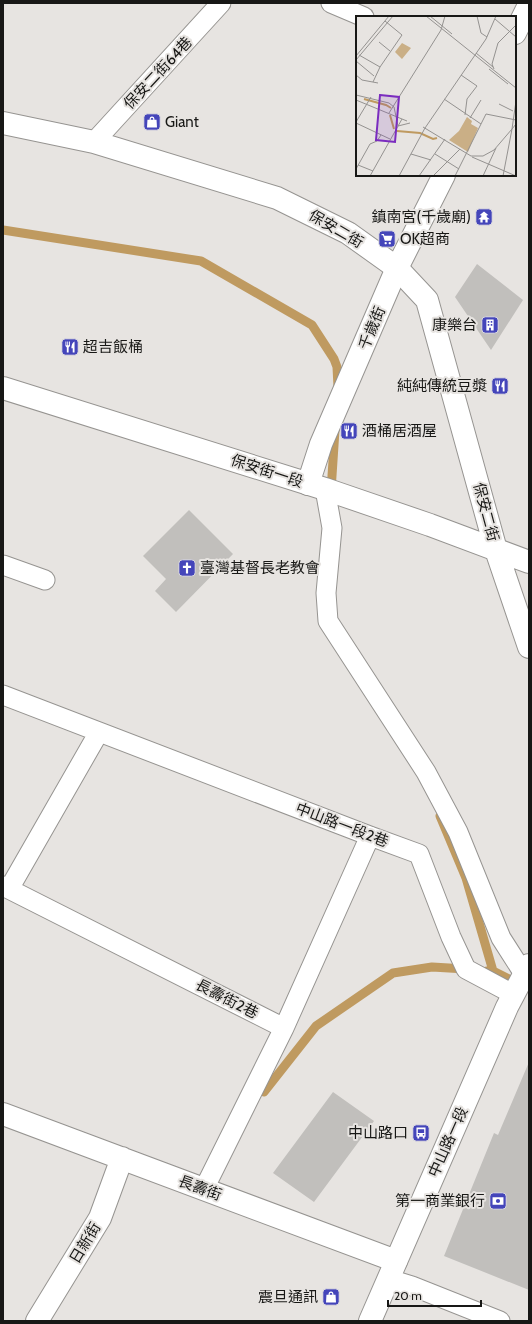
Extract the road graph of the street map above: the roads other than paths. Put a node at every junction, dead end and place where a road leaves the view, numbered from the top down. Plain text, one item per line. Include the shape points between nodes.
1 (331, 3) edge
2 (219, 4) edge
3 (529, 5) edge
4 (362, 16) edge
5 (516, 31) edge
6 (3, 124) edge
7 (94, 142) junction
8 (443, 176) edge
9 (397, 268) junction
10 (3, 388) edge
11 (325, 490) junction
12 (496, 550) junction
13 (529, 562) edge
14 (3, 565) edge
15 (44, 580) dead end
16 (529, 647) edge
17 (3, 695) edge
18 (99, 732) junction
19 (370, 836) junction
20 (6, 888) edge
21 (526, 969) edge
22 (510, 1000) junction
23 (284, 1028) junction
24 (3, 1114) edge
25 (122, 1158) junction
26 (204, 1189) junction
27 (393, 1270) junction
28 (37, 1321) edge
29 (370, 1321) edge
30 (500, 1321) edge

1 - 4 lane
2 - 7 lane, 保安二街64巷
3 - 5 street
6 - 7 street, 保安二街
7 - 9 street, 保安二街 via 277,198 348,233
8 - 9 street, 千歲街
9 - 11 street, 千歲街 via 322,444
9 - 12 street, 保安二街 via 427,300
10 - 11 street, 保安街一段
11 - 12 street, 保安街一段
11 - 21 lane via 332,525 326,593 328,621 426,772 458,832 501,938
12 - 13 street, 保安街一段
12 - 16 street, 保安二街
14 - 15 lane
17 - 18 lane, 中山路一段2巷
18 - 19 lane, 中山路一段2巷
18 - 20 lane
19 - 22 lane, 中山路一段2巷 via 419,854 466,969
19 - 23 lane
20 - 23 lane, 長壽街2巷
21 - 22 street, 中山路一段
22 - 27 street, 中山路一段
23 - 26 lane
24 - 25 street, 長壽街
25 - 26 street, 長壽街
25 - 28 street, 日新街 via 100,1218
26 - 27 street, 長壽街
27 - 29 street, 中山路一段
27 - 30 lane via 412,1286

